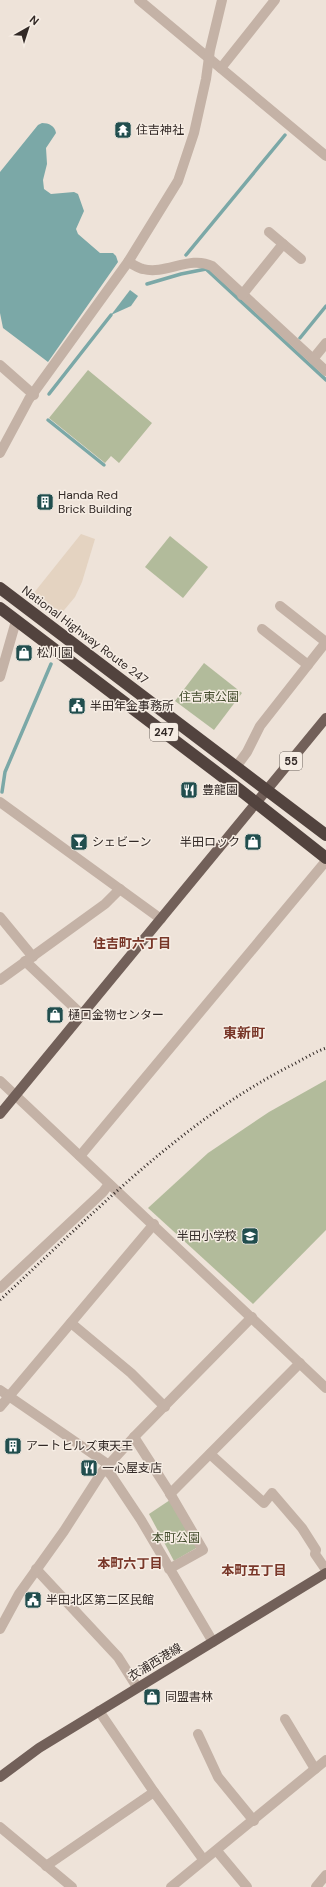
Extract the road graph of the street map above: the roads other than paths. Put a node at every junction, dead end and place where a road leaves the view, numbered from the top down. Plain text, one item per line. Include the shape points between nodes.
1 (139, 0) edge
2 (222, 0) edge
3 (275, 0) edge
4 (208, 60) junction
5 (220, 68) junction
6 (326, 156) edge
7 (268, 232) dead end
8 (283, 244) junction
9 (301, 259) dead end
10 (128, 262) junction
11 (242, 295) junction
12 (326, 343) edge
13 (313, 359) junction
14 (0, 365) edge
15 (326, 371) edge
16 (34, 395) junction
17 (0, 453) edge
18 (0, 588) edge
19 (280, 606) dead end
20 (0, 608) edge
21 (16, 621) junction
22 (262, 629) dead end
23 (326, 642) edge
24 (308, 665) junction
25 (0, 676) edge
26 (326, 718) edge
27 (236, 767) junction
28 (267, 790) junction
29 (0, 802) edge
30 (256, 803) junction
31 (324, 831) edge
32 (326, 860) edge
33 (120, 889) junction
34 (0, 917) edge
35 (160, 919) junction
36 (29, 959) junction
37 (0, 980) edge
38 (82, 1015) junction
39 (0, 1081) edge
40 (16, 1096) junction
41 (0, 1114) edge
42 (80, 1156) junction
43 (109, 1184) junction
44 (154, 1224) junction
45 (0, 1288) edge
46 (252, 1317) junction
47 (71, 1323) junction
48 (300, 1363) junction
49 (326, 1388) edge
50 (0, 1390) edge
51 (9, 1396) junction
52 (165, 1407) junction
53 (0, 1408) edge
54 (134, 1437) junction
55 (210, 1454) junction
56 (107, 1467) junction
57 (170, 1494) junction
58 (36, 1569) junction
59 (169, 1569) junction
60 (326, 1574) edge
61 (0, 1629) edge
62 (213, 1642) junction
63 (137, 1687) junction
64 (99, 1711) junction
65 (285, 1718) dead end
66 (198, 1734) dead end
67 (326, 1760) edge
68 (315, 1769) junction
69 (0, 1777) edge
70 (154, 1792) junction
71 (254, 1821) junction
72 (0, 1827) edge
73 (217, 1851) junction
74 (203, 1859) junction
75 (46, 1866) junction
76 (326, 1875) edge
77 (72, 1887) edge
78 (170, 1887) edge
79 (247, 1887) edge
80 (316, 1887) edge

1 - 4 street
2 - 4 street
3 - 5 street
4 - 5 street
4 - 10 street via 194,133 178,181
5 - 6 street
7 - 8 street
8 - 9 street
8 - 11 street
10 - 11 street via 142,269 153,270 187,264 207,264
10 - 16 street
11 - 13 street
12 - 13 street
13 - 15 street
14 - 16 street
16 - 17 street
18 - 27 highway, National Highway Route 247 / 247
19 - 23 street
20 - 21 highway, 247
21 - 25 street
21 - 30 highway, 247
22 - 24 street
23 - 24 street
24 - 27 street via 260,726
26 - 28 main road, 55
27 - 28 highway, National Highway Route 247 / 247
28 - 30 main road, 55
28 - 31 highway, National Highway Route 247 / 247
29 - 33 street
30 - 32 highway, 247
30 - 35 main road
32 - 42 street
33 - 35 street
33 - 36 street via 105,904
34 - 36 street
35 - 38 main road
36 - 37 street
36 - 38 street
38 - 40 main road
39 - 40 street
40 - 41 main road
40 - 42 street
42 - 43 street
43 - 44 street
43 - 45 street
44 - 46 street
44 - 47 street
46 - 48 street
46 - 52 street
47 - 51 street
47 - 52 street via 131,1373
48 - 49 street
48 - 55 street
50 - 51 street
51 - 53 street
51 - 56 street
52 - 54 street
54 - 56 street
54 - 57 street
55 - 57 street
55 - 60 street via 264,1503 272,1493 302,1528 316,1550 315,1554
56 - 58 street
56 - 59 street
57 - 59 street via 203,1550
58 - 61 street
58 - 63 street via 118,1657
59 - 62 street
60 - 62 main road, 衣浦西港線
62 - 63 main road, 衣浦西港線
63 - 64 main road, 衣浦西港線
64 - 69 main road, 衣浦西港線 via 39,1748
64 - 70 street
65 - 68 street
66 - 71 street via 218,1777
67 - 68 street
68 - 71 street
70 - 74 street
70 - 75 street
71 - 73 street
72 - 75 street
73 - 74 street
73 - 79 street
74 - 78 street
75 - 77 street
76 - 80 street

